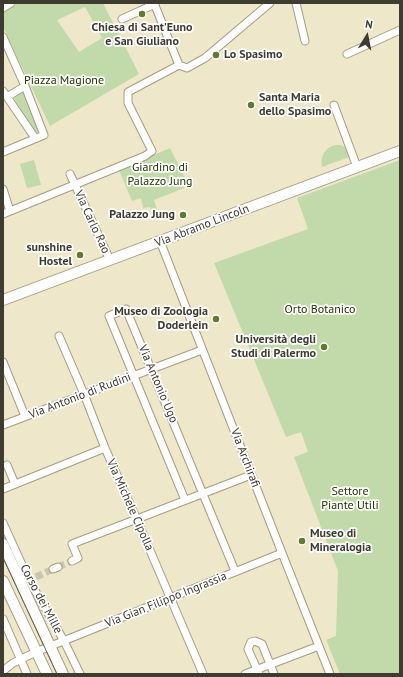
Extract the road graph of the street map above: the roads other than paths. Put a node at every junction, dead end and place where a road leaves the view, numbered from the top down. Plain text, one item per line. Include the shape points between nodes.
1 (11, 3) edge
2 (154, 3) edge
3 (270, 3) edge
4 (296, 3) edge
5 (3, 8) edge
6 (122, 19) dead end
7 (400, 30) edge
8 (3, 37) edge
9 (305, 41) dead end
10 (347, 54) dead end
11 (179, 65) junction
12 (25, 86) junction
13 (5, 94) edge
14 (334, 105) dead end
15 (35, 138) junction
16 (400, 151) edge
17 (3, 152) edge
18 (357, 167) junction
19 (70, 174) dead end
20 (75, 184) junction
21 (3, 189) edge
22 (13, 210) junction
23 (3, 214) edge
24 (160, 241) junction
25 (110, 260) junction
26 (3, 300) edge
27 (59, 336) dead end
28 (202, 350) junction
29 (4, 363) edge
30 (151, 369) junction
31 (133, 376) junction
32 (84, 394) junction
33 (25, 416) junction
34 (3, 425) edge
35 (105, 448) junction
36 (7, 465) dead end
37 (251, 475) junction
38 (15, 484) junction
39 (3, 489) edge
40 (202, 493) junction
41 (185, 500) junction
42 (137, 520) junction
43 (3, 523) edge
44 (3, 544) edge
45 (282, 553) junction
46 (72, 561) dead end
47 (235, 571) junction
48 (3, 581) edge
49 (170, 599) junction
50 (3, 619) edge
51 (64, 641) junction
52 (319, 646) junction
53 (50, 647) junction
54 (36, 652) junction
55 (20, 660) junction
56 (270, 664) junction
57 (3, 671) edge
58 (258, 672) edge
59 (27, 674) edge
60 (47, 674) edge
61 (63, 674) edge
62 (80, 674) edge
63 (203, 674) edge
64 (245, 674) edge
65 (274, 674) edge
66 (330, 674) edge

1 - 5 street
2 - 6 street
2 - 11 street
3 - 11 street via 205,58 188,68
4 - 9 street
7 - 10 street
8 - 12 street
11 - 20 street via 128,92 128,103 152,151
12 - 13 street
12 - 15 street via 44,135
13 - 15 street
14 - 18 street
15 - 17 street
16 - 18 street, Via Abramo Lincoln
18 - 24 street, Via Abramo Lincoln
19 - 20 street, Via Carlo Rao
20 - 22 street
20 - 25 street, Via Carlo Rao
21 - 22 street
22 - 23 street
24 - 25 street, Via Abramo Lincoln
24 - 28 street, Via Archirafi
25 - 26 street, Via Abramo Lincoln
27 - 32 street, Via Michele Cipolla
28 - 30 street, Via Antonio di Rudinì
28 - 37 street, Via Archirafi
29 - 33 street
30 - 31 street, Via Antonio di Rudinì
30 - 31 street, Via Antonio Ugo via 126,309 110,316
30 - 40 street, Via Antonio Ugo
31 - 32 street, Via Antonio di Rudinì
31 - 41 street, Via Antonio Ugo
32 - 33 street, Via Antonio di Rudinì
32 - 35 street, Via Michele Cipolla
33 - 34 street, Via Antonio di Rudinì
35 - 38 street
35 - 42 street, Via Michele Cipolla
36 - 38 street
37 - 40 street
37 - 45 street, Via Archirafi
38 - 39 street
40 - 41 street
40 - 47 street, Via Antonio Ugo
41 - 42 street
42 - 46 street via 72,544 78,558
42 - 49 street, Via Michele Cipolla
43 - 51 street, Corso dei Mille
44 - 53 street, Corso dei Mille
45 - 47 street, Via Gian Filippo Ingrassia
45 - 52 street, Via Archirafi
47 - 49 street, Via Gian Filippo Ingrassia
48 - 54 street, Corso dei Mille
49 - 51 street, Via Gian Filippo Ingrassia
49 - 63 street, Via Michele Cipolla
50 - 55 street
51 - 53 street, Via Gian Filippo Ingrassia
51 - 62 street, Corso dei Mille
52 - 56 street
52 - 66 street, Via Archirafi
53 - 54 street, Via Gian Filippo Ingrassia
53 - 61 street, Corso dei Mille
54 - 55 street, Via Gian Filippo Ingrassia
54 - 60 street, Corso dei Mille
55 - 57 street, Via Gian Filippo Ingrassia
55 - 59 street
56 - 58 street
56 - 58 street via 262,644 253,641 248,649
56 - 65 street
58 - 64 street

